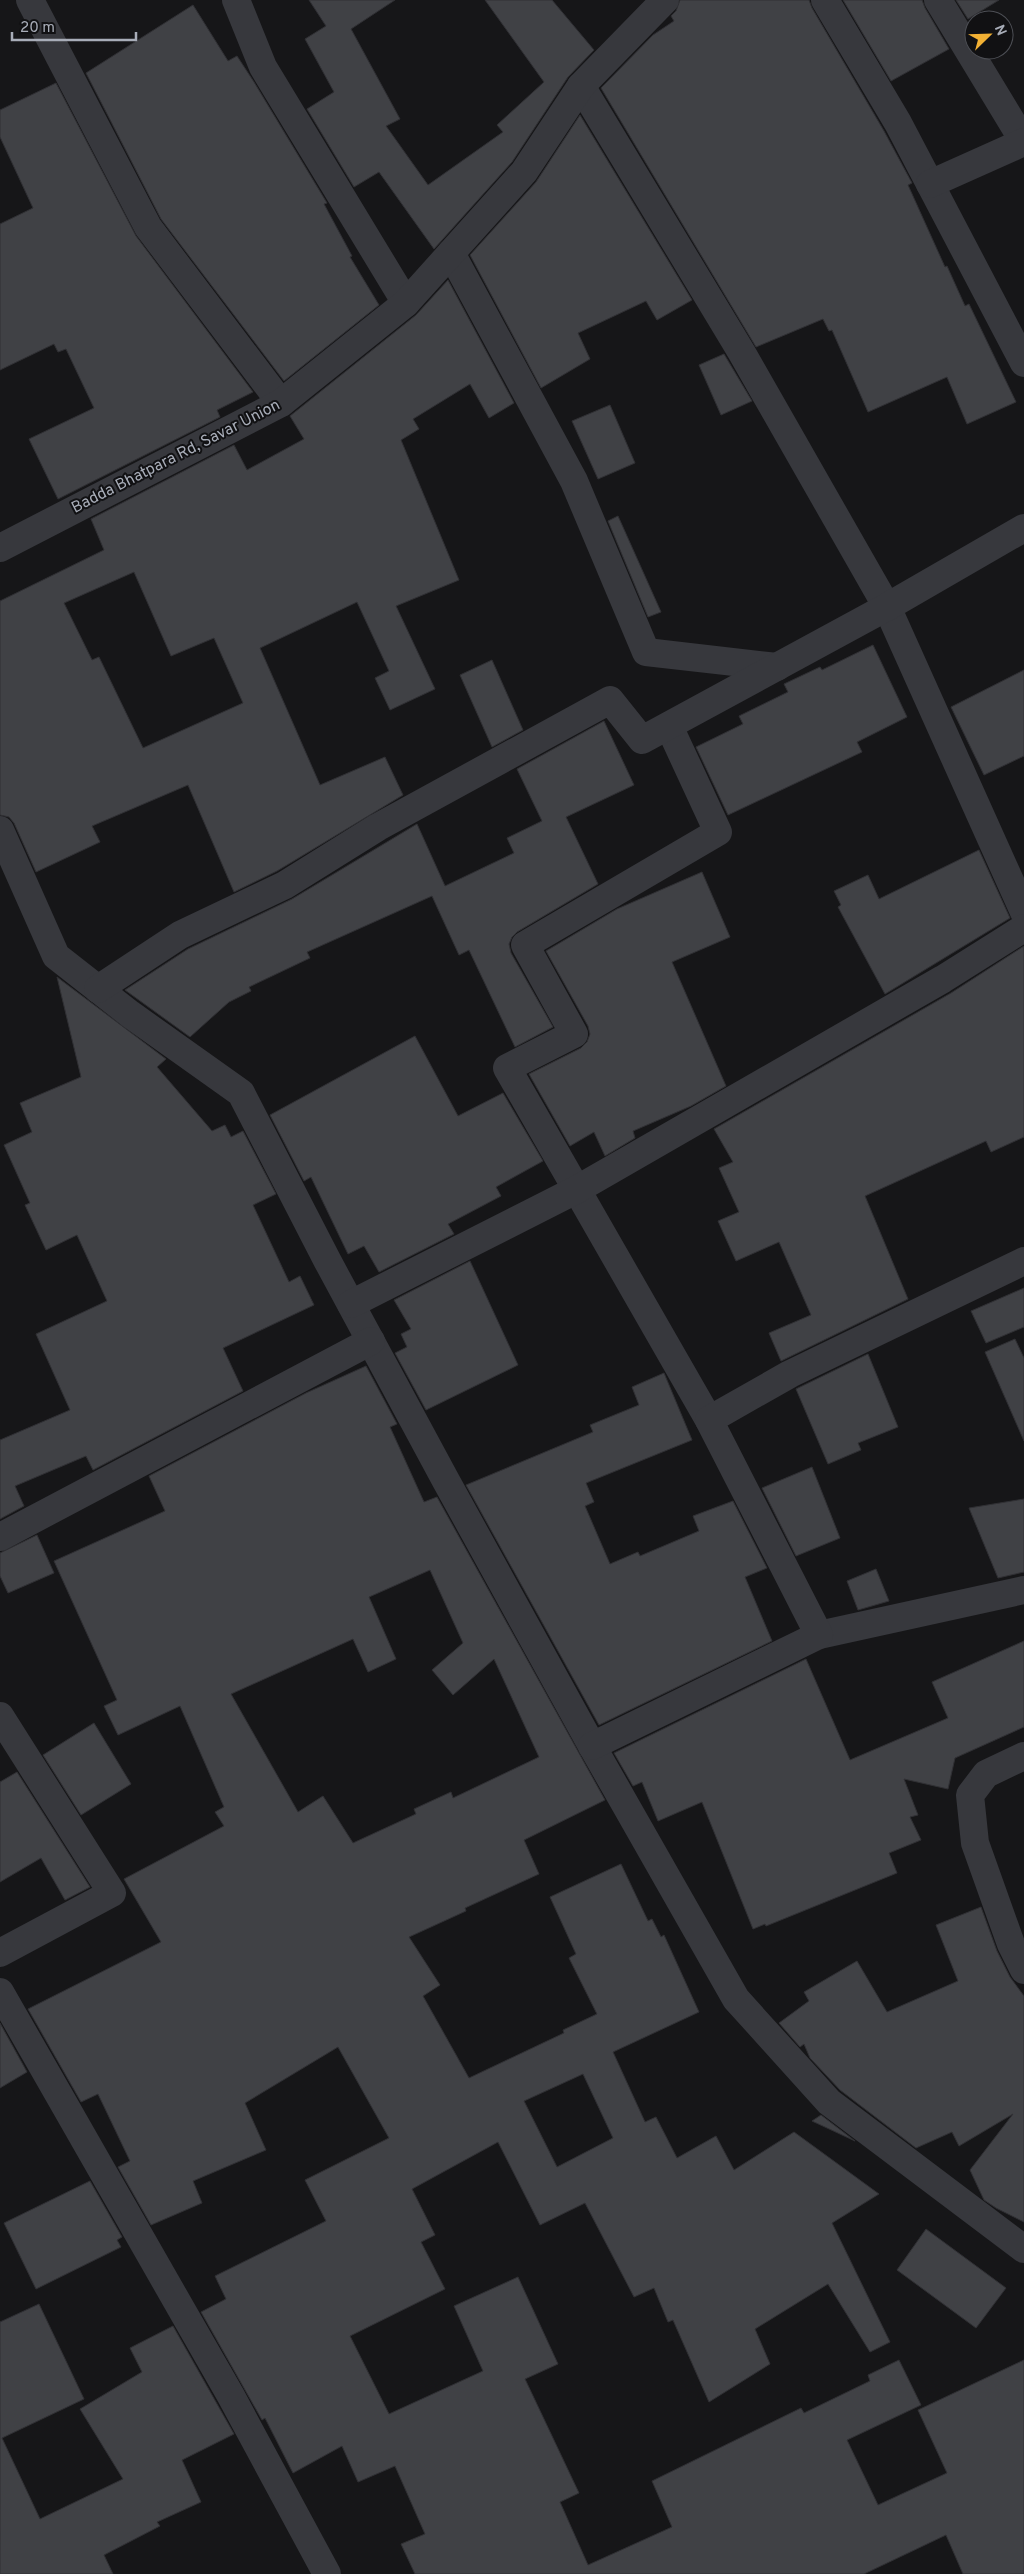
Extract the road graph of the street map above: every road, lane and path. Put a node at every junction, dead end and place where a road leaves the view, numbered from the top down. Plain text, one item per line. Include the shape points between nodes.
1 (30, 0) edge
2 (236, 0) edge
3 (665, 0) edge
4 (825, 0) edge
5 (938, 0) edge
6 (582, 86) junction
7 (1024, 142) edge
8 (930, 184) junction
9 (452, 253) junction
10 (406, 303) junction
11 (1024, 363) edge
12 (281, 403) junction
13 (1024, 528) edge
14 (0, 548) edge
15 (887, 606) junction
16 (777, 667) junction
17 (669, 726) junction
18 (0, 830) edge
19 (1024, 912) edge
20 (1024, 928) edge
21 (98, 989) junction
22 (576, 1190) junction
23 (1024, 1261) edge
24 (351, 1304) junction
25 (371, 1341) junction
26 (709, 1420) junction
27 (0, 1537) edge
28 (1024, 1590) edge
29 (819, 1635) junction
30 (0, 1716) edge
31 (592, 1746) junction
32 (1024, 1756) edge
33 (0, 1953) edge
34 (1024, 1970) edge
35 (0, 1992) edge
36 (1024, 2249) edge
37 (327, 2574) edge

1 - 12 street via 148,227
2 - 10 street via 263,67
3 - 6 street, Badda Bhatpara Rd, Savar Union
4 - 8 street
5 - 7 street
6 - 9 street, Badda Bhatpara Rd, Savar Union via 524,172
6 - 15 street via 742,353
7 - 8 street
8 - 11 street
9 - 10 street, Badda Bhatpara Rd, Savar Union
9 - 16 street via 574,481 646,652
10 - 12 street, Badda Bhatpara Rd, Savar Union
12 - 14 street, Badda Bhatpara Rd, Savar Union
13 - 15 street
15 - 16 street
15 - 19 street
16 - 17 street
17 - 21 street via 642,740 610,700 378,827 285,885 180,935
17 - 22 street via 718,832 525,945 574,1034 507,1068
18 - 21 street via 56,956
20 - 22 street via 934,984
21 - 24 street via 241,1093
22 - 24 street
22 - 26 street
23 - 26 street via 790,1374
24 - 25 street
25 - 27 street
25 - 31 street
26 - 29 street
28 - 29 street
29 - 31 street
30 - 33 street via 112,1893
31 - 36 street via 736,1999 829,2102
32 - 34 street via 986,1774 970,1795 975,1843 1011,1944
35 - 37 street via 231,2396

